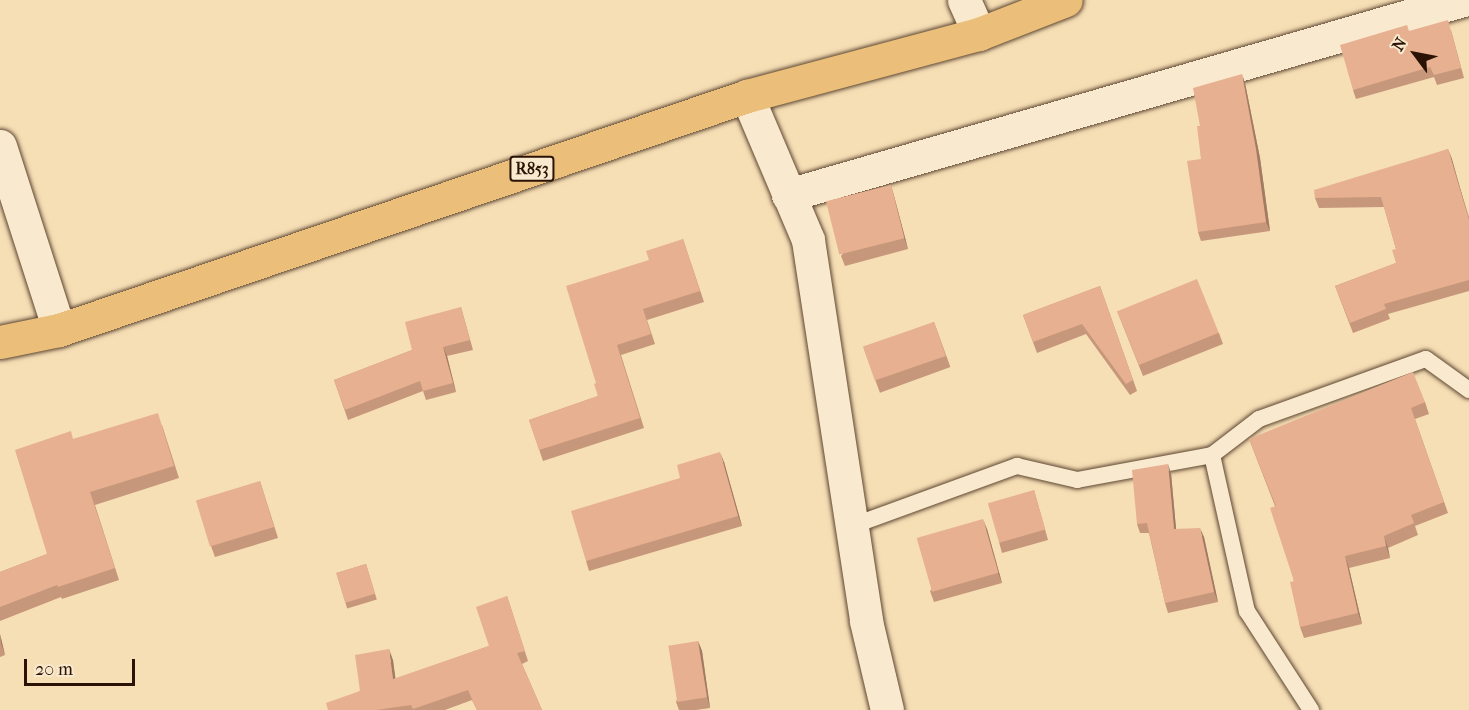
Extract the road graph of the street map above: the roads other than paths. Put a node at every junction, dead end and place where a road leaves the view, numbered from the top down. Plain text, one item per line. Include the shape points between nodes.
1 (964, 0) edge
2 (1066, 0) edge
3 (1463, 0) edge
4 (979, 34) junction
5 (747, 96) junction
6 (0, 146) edge
7 (788, 195) junction
8 (59, 330) junction
9 (0, 342) edge
10 (1469, 390) edge
11 (1212, 455) junction
12 (852, 526) junction
13 (887, 710) edge
14 (1311, 710) edge

1 - 4 street
2 - 4 main road, R853
3 - 7 street
4 - 5 main road, R853
5 - 7 street
5 - 8 main road, R853
6 - 8 street
7 - 12 street via 808,240
8 - 9 main road, R853
10 - 11 lane via 1426,359 1259,419
11 - 12 lane via 1077,480 1017,466
11 - 14 lane via 1247,611
12 - 13 street via 866,621

